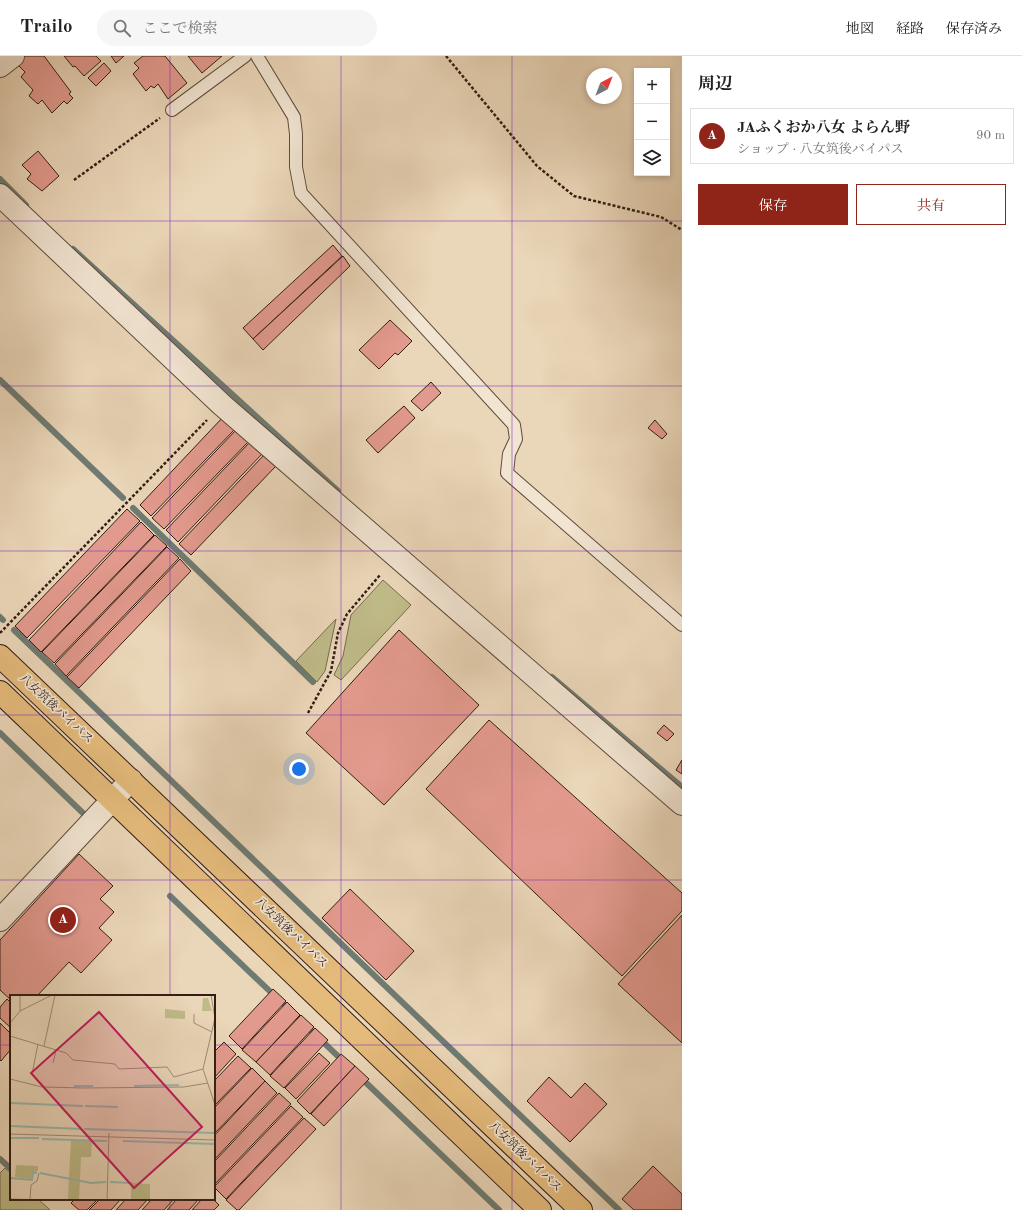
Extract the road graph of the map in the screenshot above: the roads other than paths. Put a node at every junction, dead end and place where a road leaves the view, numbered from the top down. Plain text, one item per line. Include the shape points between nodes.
1 (13, 56) edge
2 (245, 56) edge
3 (257, 56) edge
4 (0, 66) edge
5 (172, 110) road end
6 (0, 195) edge
7 (682, 625) edge
8 (0, 656) edge
9 (0, 692) edge
10 (131, 780) junction
11 (113, 800) junction
12 (682, 804) edge
13 (0, 920) edge
14 (540, 1210) edge
15 (581, 1210) edge

1 - 4 street
2 - 5 lane
3 - 7 lane via 294,116 296,167 301,193 514,425 516,439 509,454 507,473
6 - 12 street via 222,405
8 - 10 highway, 八女筑後バイパス
9 - 11 highway
10 - 11 street
10 - 15 highway, 八女筑後バイパス
11 - 13 street
11 - 14 highway

